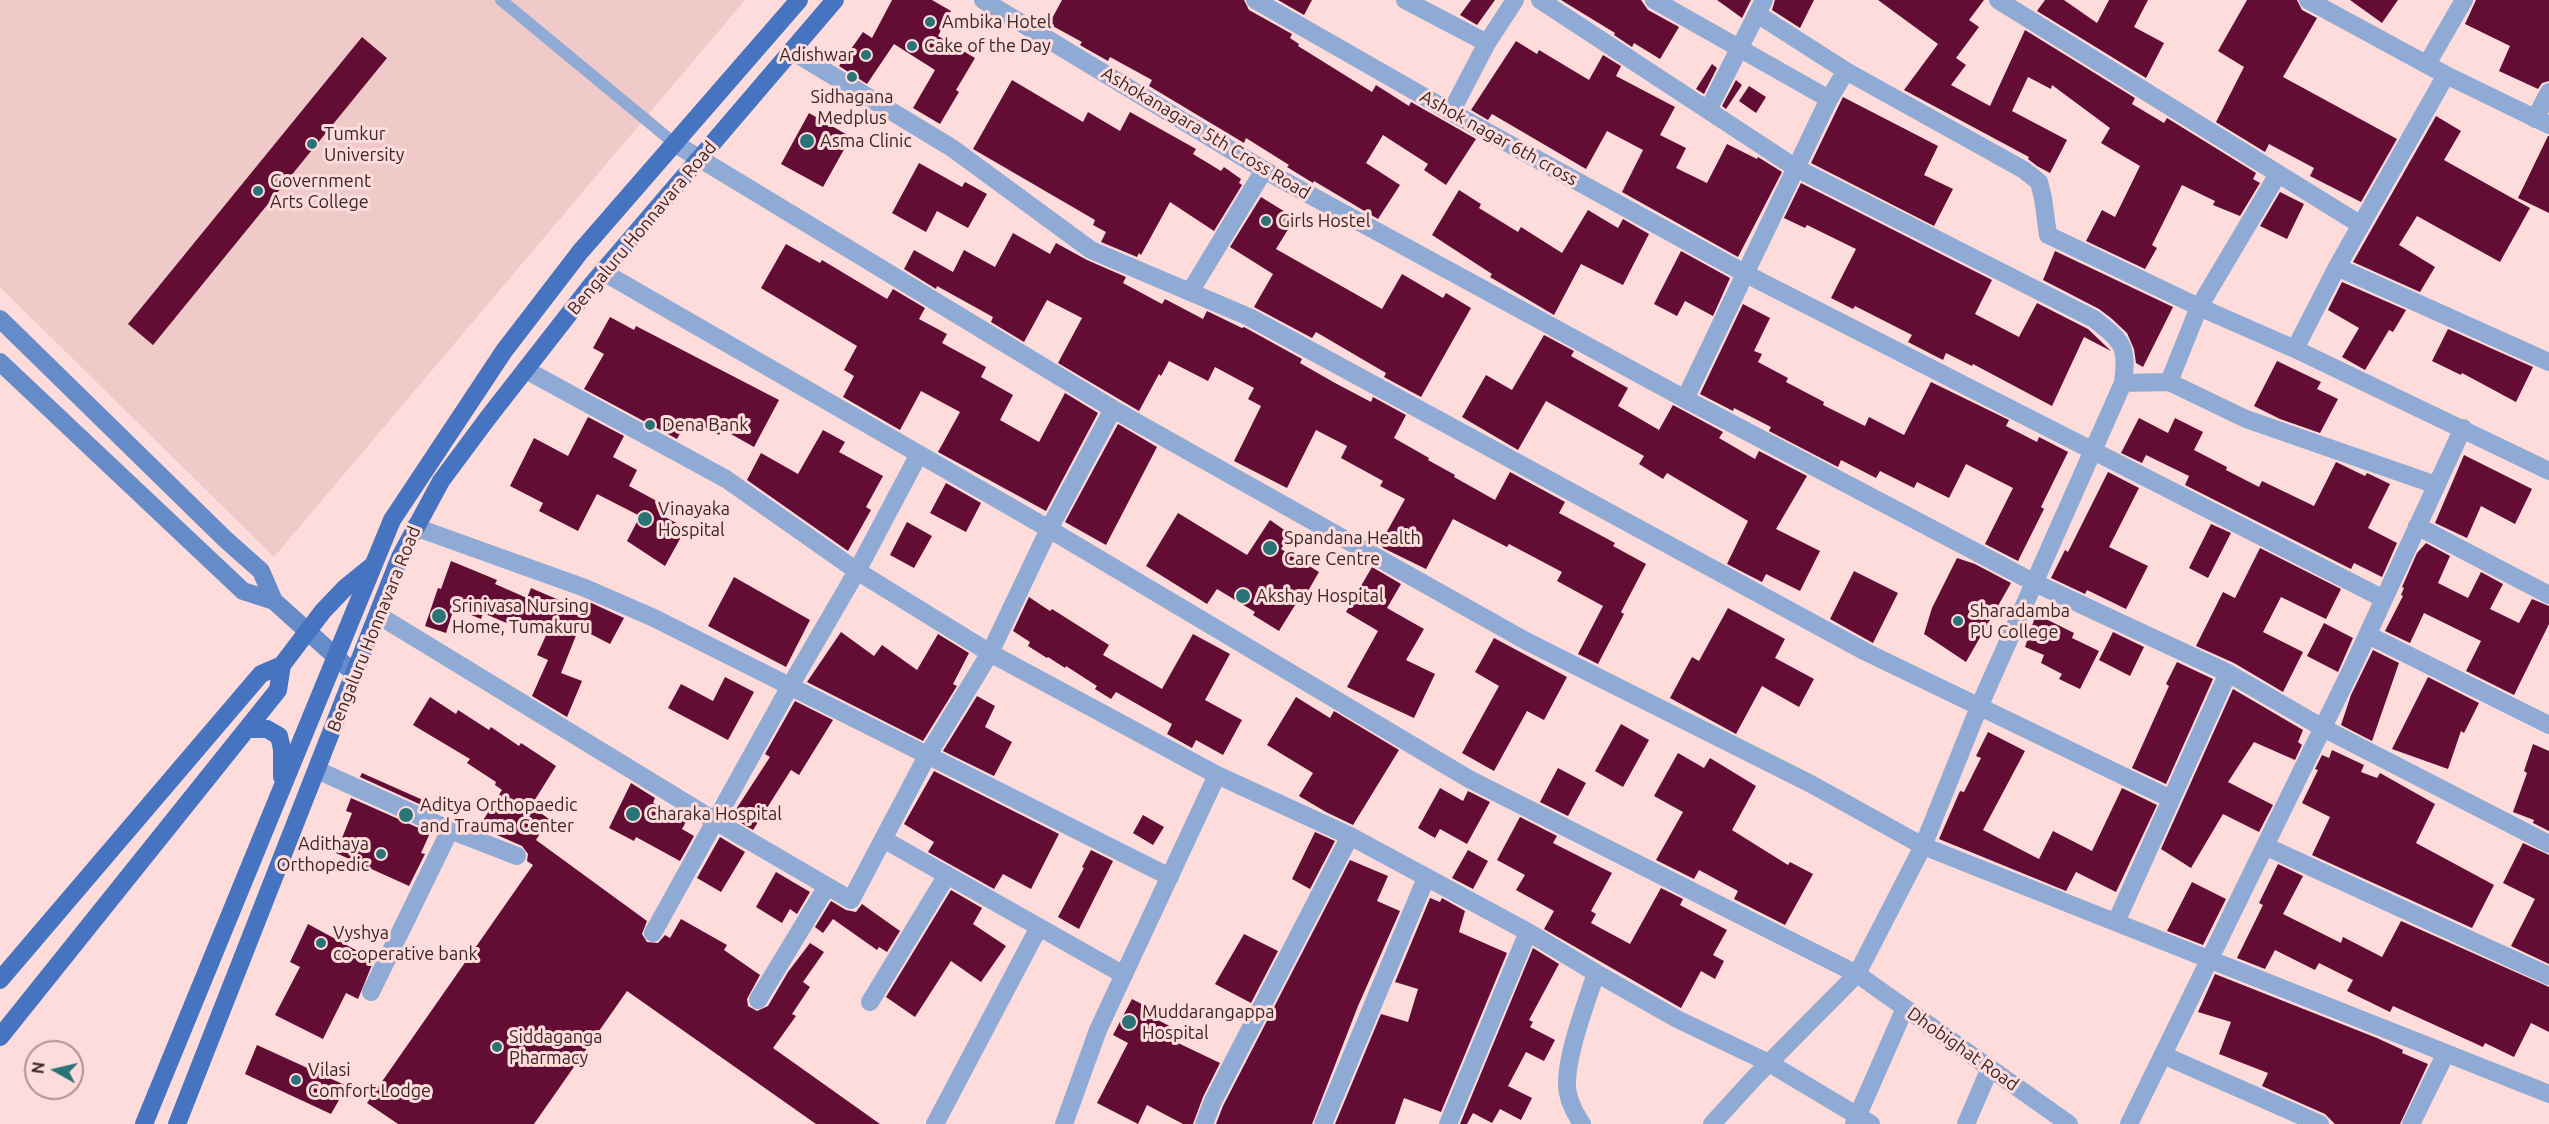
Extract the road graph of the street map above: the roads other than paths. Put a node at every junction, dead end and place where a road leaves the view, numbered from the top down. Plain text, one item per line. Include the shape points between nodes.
1 (501, 0) edge
2 (799, 0) edge
3 (835, 0) edge
4 (983, 0) edge
5 (1255, 0) edge
6 (1405, 0) edge
7 (1515, 0) edge
8 (1540, 0) edge
9 (1654, 0) edge
10 (1998, 0) edge
11 (2308, 0) edge
12 (2464, 0) edge
13 (1761, 7) edge
14 (1487, 44) junction
15 (1739, 48) junction
16 (792, 51) junction
17 (2427, 64) junction
18 (1846, 71) junction
19 (2446, 75) junction
20 (2549, 92) edge
21 (1829, 99) junction
22 (1708, 110) junction
23 (1451, 112) junction
24 (2542, 122) edge
25 (674, 143) junction
26 (700, 159) junction
27 (1796, 168) junction
28 (1264, 170) junction
29 (2278, 174) junction
30 (2361, 225) junction
31 (2337, 267) junction
32 (603, 272) junction
33 (1746, 274) junction
34 (1190, 292) junction
35 (2199, 307) junction
36 (0, 319) edge
37 (2295, 349) junction
38 (0, 362) edge
39 (2549, 362) edge
40 (526, 370) junction
41 (2169, 381) junction
42 (2123, 383) junction
43 (1685, 399) junction
44 (1113, 408) junction
45 (2463, 428) junction
46 (2094, 451) junction
47 (919, 454) junction
48 (2549, 471) edge
49 (2436, 486) junction
50 (2417, 526) junction
51 (415, 527) junction
52 (1049, 529) junction
53 (399, 557) junction
54 (373, 565) junction
55 (857, 571) junction
56 (2035, 583) junction
57 (2549, 595) edge
58 (2384, 599) junction
59 (273, 601) junction
60 (378, 615) junction
61 (307, 632) junction
62 (2368, 635) junction
63 (990, 653) junction
64 (335, 658) junction
65 (282, 665) junction
66 (356, 674) junction
67 (2228, 674) junction
68 (789, 688) junction
69 (1979, 707) junction
70 (2549, 725) edge
71 (2323, 728) junction
72 (248, 729) junction
73 (927, 756) junction
74 (317, 770) junction
75 (1217, 775) junction
76 (282, 788) junction
77 (2172, 799) junction
78 (717, 822) junction
79 (450, 830) junction
80 (1350, 837) junction
81 (883, 839) junction
82 (2549, 844) edge
83 (1923, 846) junction
84 (2265, 846) junction
85 (517, 856) dead end
86 (948, 875) junction
87 (1170, 877) junction
88 (1426, 878) junction
89 (827, 886) junction
90 (2116, 922) junction
91 (1039, 927) junction
92 (1528, 932) junction
93 (653, 933) dead end
94 (2209, 959) junction
95 (1596, 973) junction
96 (1857, 974) junction
97 (1125, 975) junction
98 (2549, 976) edge
99 (0, 980) edge
100 (371, 992) dead end
101 (758, 1000) dead end
102 (870, 1002) dead end
103 (1905, 1008) junction
104 (0, 1037) edge
105 (2446, 1053) junction
106 (2163, 1055) junction
107 (1769, 1063) junction
108 (1990, 1068) junction
109 (2549, 1094) edge
110 (1861, 1121) edge
111 (144, 1124) edge
112 (177, 1124) edge
113 (935, 1124) edge
114 (1064, 1124) edge
115 (1204, 1124) edge
116 (1323, 1124) edge
117 (1448, 1124) edge
118 (1582, 1124) edge
119 (1712, 1124) edge
120 (1966, 1124) edge
121 (2069, 1124) edge
122 (2129, 1124) edge
123 (2320, 1124) edge
124 (2411, 1124) edge

1 - 25 lane
2 - 25 main road, Bengaluru Honnavara Road
3 - 16 main road, Bengaluru Honnavara Road
4 - 28 street, Ashokanagara 5th Cross Road
5 - 23 street, Ashok nagar 6th cross
6 - 14 street
7 - 14 street
8 - 22 street
9 - 15 street
10 - 29 street
11 - 17 street
12 - 17 street
13 - 15 street
13 - 18 street
14 - 23 street
15 - 21 street
15 - 22 street
16 - 26 main road, Bengaluru Honnavara Road
16 - 34 street via 952,148 1091,250
17 - 19 street
18 - 21 street
18 - 35 street via 2039,182 2048,235
19 - 24 street
19 - 30 street
20 - 24 street
21 - 27 street
22 - 27 street
23 - 33 street, Ashok nagar 6th cross
25 - 26 street
25 - 54 main road, Bengaluru Honnavara Road via 580,252 504,351 392,520
26 - 32 main road, Bengaluru Honnavara Road
26 - 44 street
27 - 33 street
27 - 42 street via 2094,319 2114,335 2126,357
28 - 34 street
28 - 43 street, Ashokanagara 5th Cross Road
29 - 30 street
29 - 35 street
30 - 31 street
31 - 37 street
31 - 39 street
32 - 40 main road, Bengaluru Honnavara Road
32 - 47 street, Dhobighat Road
33 - 43 street
33 - 46 street, Ashok nagar 6th cross
34 - 69 street via 1249,317 1866,652
35 - 37 street
35 - 41 street
36 - 59 main road via 261,571
37 - 45 street
38 - 59 main road via 243,591
40 - 51 main road, Bengaluru Honnavara Road via 441,481
40 - 55 street via 726,479
41 - 42 street
41 - 49 street via 2246,419
42 - 46 street
43 - 56 street, Ashokanagara 5th Cross Road
44 - 52 street
44 - 83 street via 1526,641 1811,784
45 - 48 street
45 - 49 street
46 - 56 street
46 - 58 street, Ashok nagar 6th cross
47 - 52 street, Dhobighat Road
47 - 55 street
49 - 50 street
50 - 57 street
50 - 58 street
51 - 53 main road, Bengaluru Honnavara Road
51 - 68 street via 613,599
52 - 63 street
52 - 96 street, Dhobighat Road via 1469,779
53 - 54 main road
53 - 60 main road, Bengaluru Honnavara Road
54 - 61 main road via 345,588
54 - 64 main road, Bengaluru Honnavara Road
55 - 63 street
55 - 68 street
56 - 67 street, Ashokanagara 5th Cross Road
56 - 69 street
58 - 62 street
59 - 61 main road
60 - 66 main road, Bengaluru Honnavara Road
60 - 78 street
61 - 64 main road
61 - 65 main road
62 - 70 street
62 - 71 street
63 - 73 street
63 - 75 street
64 - 66 main road
64 - 76 main road, Bengaluru Honnavara Road
65 - 72 main road via 278,690
65 - 99 main road via 261,674
66 - 74 main road, Bengaluru Honnavara Road
67 - 71 street, Ashokanagara 5th Cross Road
67 - 77 street
68 - 73 street
68 - 78 street
69 - 77 street
69 - 83 street
71 - 82 street, Ashokanagara 5th Cross Road
71 - 84 street
72 - 76 main road via 267,729 279,736
72 - 104 main road
73 - 81 street
73 - 87 street
74 - 79 street
74 - 112 main road, Bengaluru Honnavara Road
75 - 80 street
75 - 87 street
76 - 111 main road, Bengaluru Honnavara Road
77 - 90 street
78 - 89 street
78 - 93 street
79 - 85 street
79 - 100 street
80 - 88 street
80 - 115 street
81 - 86 street
81 - 89 street via 851,900
83 - 90 street
83 - 96 street
84 - 94 street
84 - 98 street
86 - 91 street
86 - 102 street
87 - 97 street
88 - 92 street
88 - 116 street
89 - 101 street
90 - 94 street
91 - 97 street
91 - 113 street
92 - 95 street
92 - 117 street
94 - 105 street
94 - 106 street
95 - 107 street
95 - 118 street via 1566,1082 1573,1112
96 - 103 street, Dhobighat Road
96 - 107 street
97 - 114 street via 1098,1030
103 - 108 street, Dhobighat Road
103 - 110 street
105 - 109 street
105 - 124 street
106 - 122 street
106 - 123 street
107 - 110 street
107 - 119 street
108 - 120 street
108 - 121 street, Dhobighat Road

